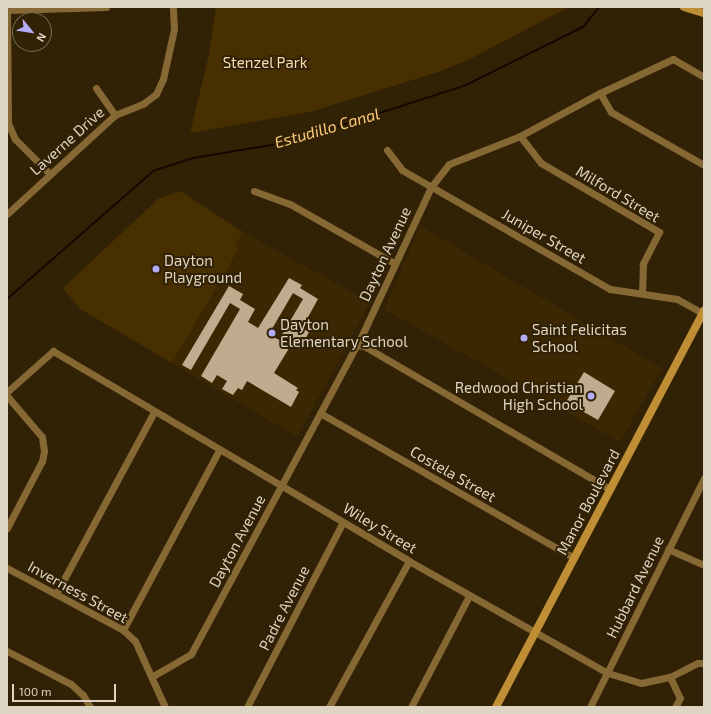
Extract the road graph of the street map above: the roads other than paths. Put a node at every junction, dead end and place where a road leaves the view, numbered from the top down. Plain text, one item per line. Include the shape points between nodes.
1 (106, 7) edge
2 (173, 7) edge
3 (684, 7) edge
4 (7, 10) edge
5 (704, 13) edge
6 (704, 77) edge
7 (96, 88) dead end
8 (600, 93) junction
9 (115, 115) junction
10 (520, 136) junction
11 (387, 150) dead end
12 (704, 165) edge
13 (50, 174) junction
14 (431, 187) junction
15 (254, 191) dead end
16 (7, 214) edge
17 (394, 263) junction
18 (642, 293) junction
19 (704, 312) edge
20 (357, 345) junction
21 (7, 392) edge
22 (7, 396) edge
23 (154, 412) junction
24 (320, 413) junction
25 (219, 450) junction
26 (704, 478) edge
27 (281, 485) junction
28 (610, 489) junction
29 (343, 522) junction
30 (7, 528) edge
31 (668, 548) junction
32 (574, 558) junction
33 (409, 561) junction
34 (704, 565) edge
35 (7, 568) edge
36 (56, 594) junction
37 (469, 596) junction
38 (123, 630) junction
39 (535, 632) junction
40 (7, 651) edge
41 (704, 663) edge
42 (608, 673) junction
43 (153, 676) junction
44 (670, 677) junction
45 (90, 707) edge
46 (165, 707) edge
47 (247, 707) edge
48 (330, 707) edge
49 (411, 707) edge
50 (496, 707) edge
51 (590, 707) edge
52 (675, 707) edge

1 - 4 street
2 - 9 street, Laverne Drive via 174,29 163,79 156,94 144,103
3 - 5 street
4 - 13 street via 8,123 15,139
6 - 8 street, Dayton Avenue via 673,60
7 - 9 street
8 - 10 street, Dayton Avenue
8 - 12 street via 611,112
9 - 13 street, Laverne Drive
10 - 14 street, Dayton Avenue via 449,164
10 - 18 street, Milford Street via 541,164 659,232 643,264
11 - 14 street, Juniper Street via 402,170
13 - 16 street, Laverne Drive
14 - 17 street, Dayton Avenue
14 - 18 street, Juniper Street via 610,290
15 - 17 street via 290,204
17 - 20 street, Dayton Avenue
18 - 19 street, Juniper Street via 677,299
19 - 28 street, Manor Boulevard
20 - 24 street, Dayton Avenue
20 - 28 street via 364,346
21 - 23 street, Wiley Street via 53,351
22 - 30 street via 42,437 44,451 42,460
23 - 25 street, Wiley Street
23 - 36 street
24 - 27 street, Dayton Avenue
24 - 32 street, Costela Street
25 - 27 street, Wiley Street
25 - 38 street
26 - 31 street, Hubbard Avenue
27 - 29 street, Wiley Street
27 - 43 street, Dayton Avenue via 191,654
28 - 32 street, Manor Boulevard
29 - 33 street, Wiley Street
29 - 47 street, Padre Avenue
31 - 34 street
31 - 42 street, Hubbard Avenue
32 - 39 street, Manor Boulevard
33 - 37 street, Wiley Street
33 - 48 street
35 - 36 street, Inverness Street
36 - 38 street, Inverness Street
37 - 39 street, Wiley Street
37 - 49 street
38 - 43 street, Inverness Street via 135,641
39 - 42 street, Wiley Street
39 - 50 street, Manor Boulevard
40 - 45 street via 71,684 83,695
41 - 44 street, Wiley Street via 698,663
42 - 44 street, Wiley Street via 641,683
42 - 51 street, Hubbard Avenue
43 - 46 street, Inverness Street
44 - 52 street via 680,698

